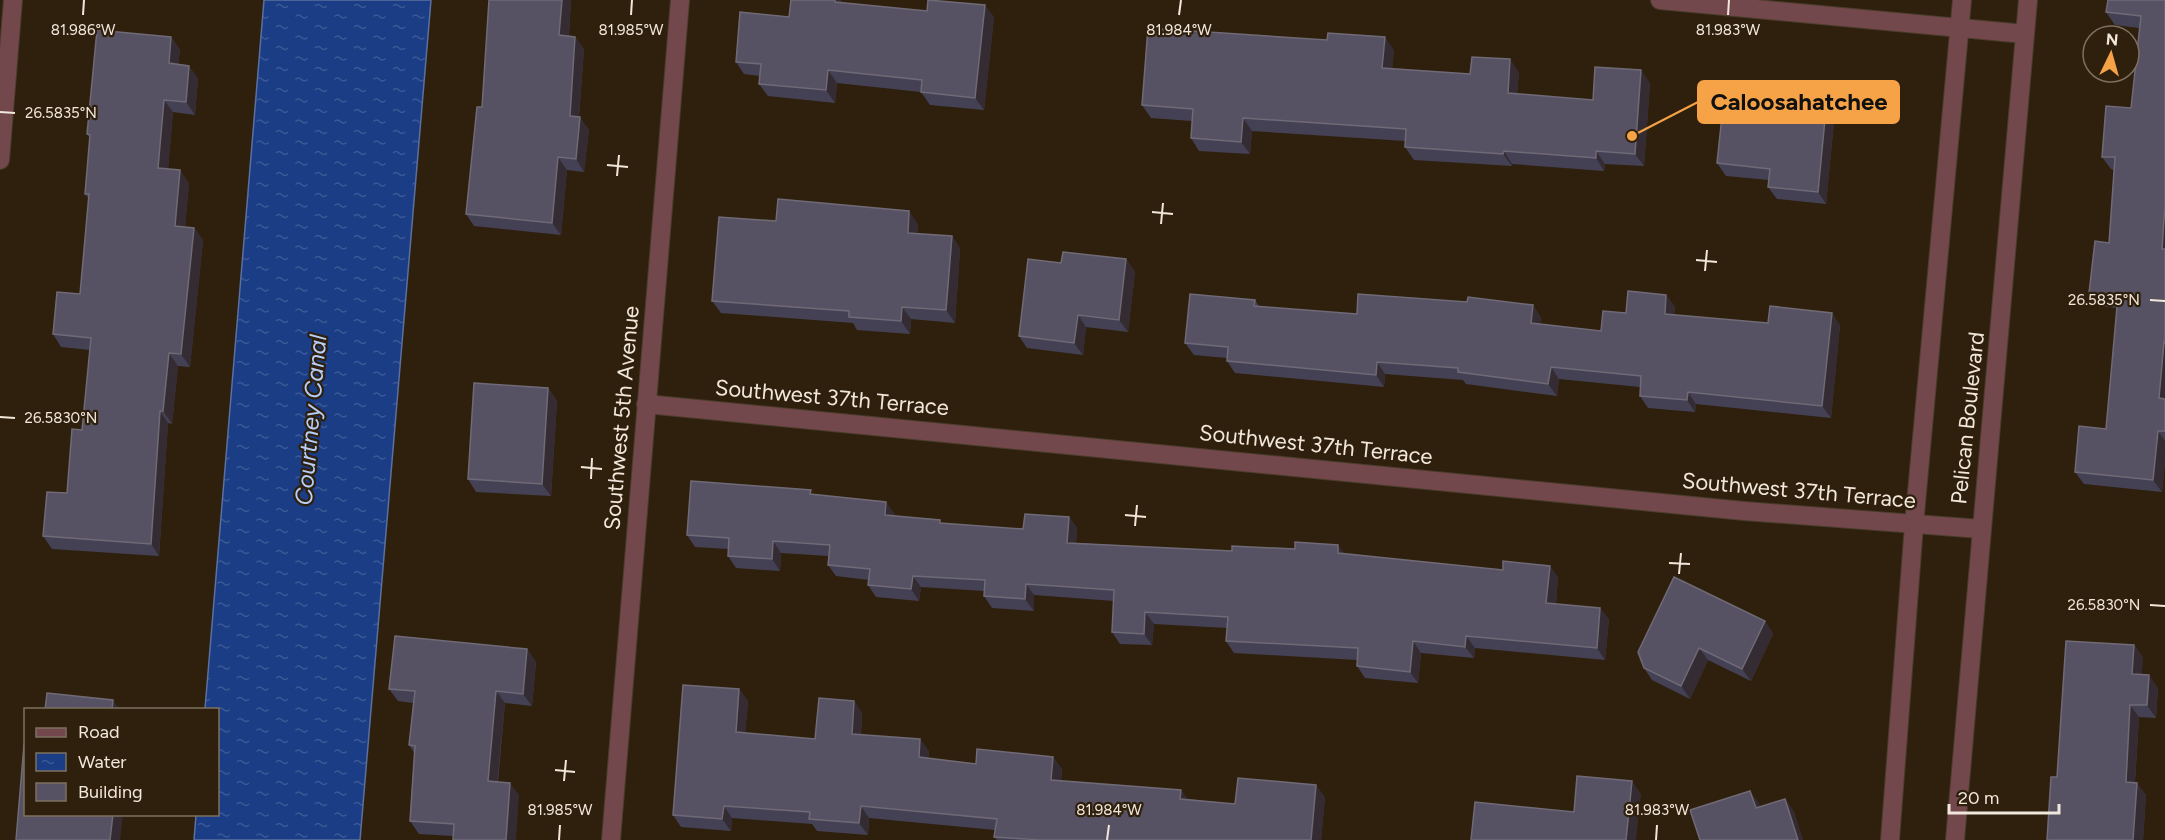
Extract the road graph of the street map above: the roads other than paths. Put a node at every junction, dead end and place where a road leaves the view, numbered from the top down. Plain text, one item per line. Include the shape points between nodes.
1 (13, 0) edge
2 (680, 0) edge
3 (1660, 0) edge
4 (1962, 0) edge
5 (2028, 0) edge
6 (1960, 29) junction
7 (2025, 34) junction
8 (0, 160) edge
9 (646, 404) junction
10 (1914, 525) junction
11 (1980, 529) junction
12 (611, 840) edge
13 (1890, 840) edge
14 (1955, 840) edge

1 - 8 street
2 - 9 street, Southwest 5th Avenue
3 - 6 street
4 - 6 street, Pelican Boulevard
5 - 7 street, Pelican Boulevard
6 - 7 street
6 - 10 street, Pelican Boulevard
7 - 11 street, Pelican Boulevard
9 - 10 street, Southwest 37th Terrace
9 - 12 street, Southwest 5th Avenue
10 - 11 street, Southwest 37th Terrace
10 - 13 street, Pelican Boulevard
11 - 14 street, Pelican Boulevard

